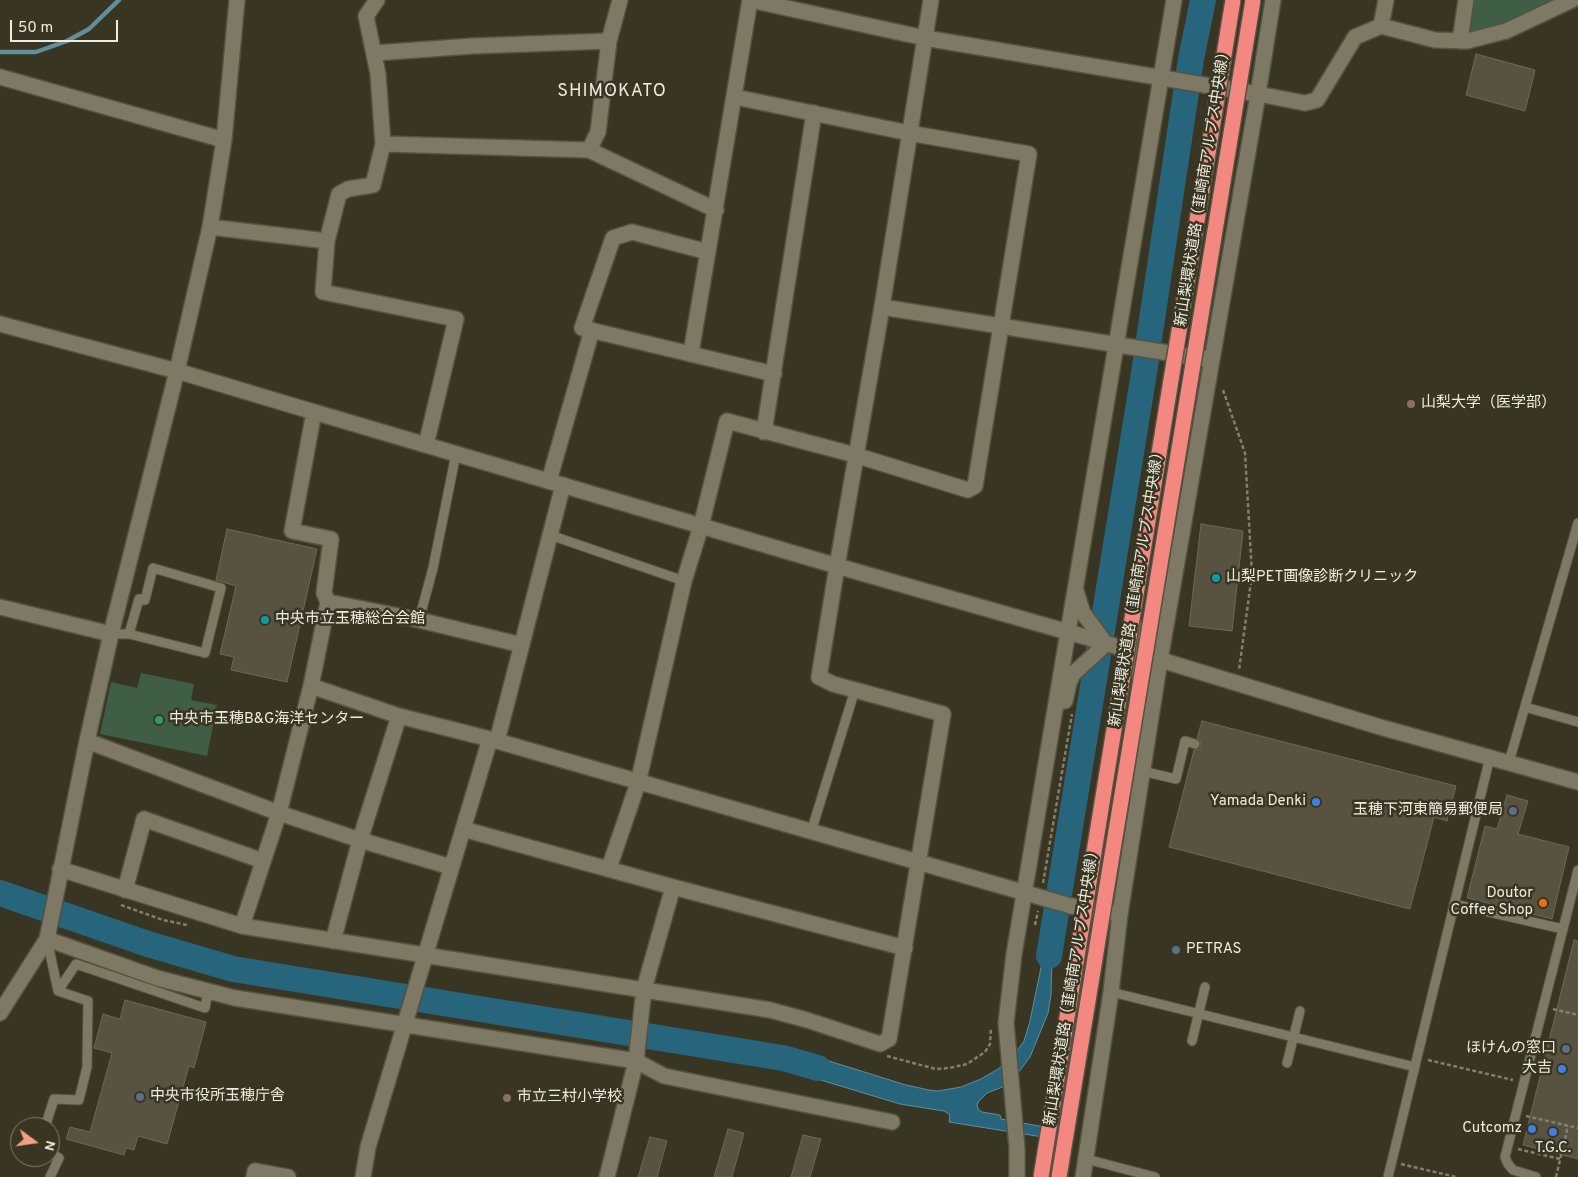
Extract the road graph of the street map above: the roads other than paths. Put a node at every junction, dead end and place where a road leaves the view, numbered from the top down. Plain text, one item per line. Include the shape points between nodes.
1 (237, 0) edge
2 (377, 0) edge
3 (620, 0) edge
4 (750, 0) edge
5 (931, 0) edge
6 (1174, 0) edge
7 (1232, 0) edge
8 (1252, 0) edge
9 (1273, 0) edge
10 (1386, 0) edge
11 (1466, 0) edge
12 (1572, 0) edge
13 (1381, 26) junction
14 (925, 38) junction
15 (609, 41) junction
16 (1460, 41) junction
17 (375, 53) junction
18 (0, 77) edge
19 (1161, 78) junction
20 (1258, 94) junction
21 (735, 97) junction
22 (814, 113) junction
23 (909, 134) junction
24 (224, 140) junction
25 (383, 144) junction
26 (589, 150) junction
27 (716, 210) junction
28 (210, 227) junction
29 (327, 241) junction
30 (708, 252) junction
31 (882, 306) junction
32 (0, 324) edge
33 (1000, 326) junction
34 (592, 330) junction
35 (1116, 345) junction
36 (691, 353) junction
37 (1212, 360) junction
38 (177, 371) junction
39 (774, 374) junction
40 (314, 412) junction
41 (764, 432) junction
42 (426, 445) junction
43 (456, 454) junction
44 (855, 455) junction
45 (556, 483) junction
46 (1578, 523) edge
47 (701, 526) junction
48 (550, 535) junction
49 (837, 566) junction
50 (1175, 578) junction
51 (684, 581) junction
52 (1076, 586) junction
53 (328, 602) junction
54 (0, 607) edge
55 (419, 620) junction
56 (1067, 632) junction
57 (1090, 632) junction
58 (111, 634) junction
59 (129, 634) junction
60 (522, 645) junction
61 (1113, 646) junction
62 (1160, 660) junction
63 (311, 686) junction
64 (855, 690) junction
65 (1152, 706) junction
66 (1525, 707) junction
67 (399, 716) junction
68 (1578, 722) edge
69 (493, 740) junction
70 (87, 741) junction
71 (1196, 744) dead end
72 (1490, 757) junction
73 (1046, 759) junction
74 (1509, 762) junction
75 (1142, 772) junction
76 (1578, 782) edge
77 (638, 783) junction
78 (279, 813) junction
79 (463, 829) junction
80 (811, 832) junction
81 (360, 840) junction
82 (263, 861) junction
83 (919, 862) junction
84 (451, 867) junction
85 (609, 868) junction
86 (60, 869) junction
87 (1578, 870) edge
88 (673, 887) junction
89 (125, 890) junction
90 (1025, 892) junction
91 (1454, 904) junction
92 (1120, 914) junction
93 (242, 926) junction
94 (1563, 929) junction
95 (47, 939) junction
96 (333, 941) junction
97 (904, 948) junction
98 (424, 955) junction
99 (1205, 987) dead end
100 (644, 989) junction
101 (58, 991) junction
102 (208, 991) junction
103 (1112, 992) junction
104 (1300, 1011) dead end
105 (0, 1013) edge
106 (1198, 1014) junction
107 (404, 1026) junction
108 (1294, 1037) junction
109 (1192, 1042) dead end
110 (636, 1055) junction
111 (1287, 1063) dead end
112 (1415, 1066) junction
113 (48, 1117) edge
114 (892, 1122) dead end
115 (1086, 1159) junction
116 (254, 1177) edge
117 (288, 1177) edge
118 (363, 1177) edge
119 (607, 1177) edge
120 (1017, 1177) edge
121 (1041, 1177) edge
122 (1059, 1177) edge
123 (1083, 1177) edge
124 (1155, 1177) edge
125 (1388, 1177) edge
126 (1536, 1177) edge

1 - 24 street
2 - 17 street via 366,16
3 - 15 street
4 - 14 street
4 - 21 street
5 - 14 street
6 - 19 street
7 - 121 highway, 新山梨環状道路（韮崎南アルプス中央線）, bridge
8 - 122 highway, 新山梨環状道路（韮崎南アルプス中央線）, bridge
9 - 20 street
10 - 13 street
11 - 16 street
12 - 16 street via 1506,31
13 - 16 street via 1435,40
13 - 20 street via 1355,38 1317,100 1305,102
14 - 19 street
14 - 23 street
15 - 17 street
15 - 26 street via 598,132
17 - 25 street
18 - 24 street
19 - 20 street
19 - 35 street
20 - 37 street
21 - 22 street
21 - 27 street
22 - 23 street
22 - 39 street
23 - 31 street
23 - 33 street via 1029,154
24 - 28 street
25 - 26 street
25 - 29 street via 373,185 348,189 339,194
26 - 27 street
27 - 30 street
28 - 29 street
28 - 38 street
29 - 42 street via 323,292 456,319
30 - 34 street via 632,232 614,238 582,328
30 - 36 street
31 - 33 street
31 - 44 street
32 - 38 street
33 - 35 street
33 - 44 street via 975,486 968,490
34 - 36 street
34 - 45 street
35 - 37 street
35 - 52 street
36 - 39 street
37 - 50 street
38 - 40 street
38 - 58 street
39 - 41 street
40 - 42 street
40 - 53 street via 292,531 331,539 324,593
41 - 44 street
41 - 47 street via 727,421
42 - 43 street
43 - 45 street
43 - 55 lane
44 - 49 street
45 - 47 street
45 - 48 street
46 - 66 lane
47 - 49 street
47 - 51 street
48 - 51 lane
48 - 60 street
49 - 56 street
49 - 64 street via 819,677
50 - 61 street via 1157,617
50 - 62 street
51 - 77 street
52 - 56 street
52 - 57 street
53 - 55 street
53 - 63 street
54 - 58 street
55 - 60 street
56 - 57 street
56 - 73 street
57 - 61 street
58 - 59 lane
58 - 70 street
59 - 59 lane via 139,599 145,600 153,568 221,588 205,653
60 - 69 street
61 - 62 street
61 - 65 street via 1138,672
61 - 73 street via 1085,661 1073,674 1054,744
62 - 65 street
62 - 72 street
63 - 67 street
63 - 78 street
64 - 80 lane
64 - 83 street via 943,714
65 - 75 street
66 - 68 lane
66 - 74 lane
67 - 69 street
67 - 81 street
69 - 77 street
69 - 79 street
70 - 78 street
70 - 86 street
71 - 75 lane via 1185,741 1176,779
72 - 74 street
72 - 91 lane
73 - 90 street
74 - 76 street
75 - 92 street
77 - 80 street
77 - 85 street
78 - 81 street
78 - 82 street
79 - 84 street
79 - 85 street
80 - 83 street
81 - 84 street
81 - 96 street
82 - 89 street via 144,819
82 - 93 street
83 - 90 street
83 - 97 street
84 - 98 street
85 - 88 street
86 - 89 street
86 - 95 street
87 - 94 lane
88 - 97 street
88 - 100 street
89 - 93 street
90 - 92 street via 1071,906
90 - 120 street via 1006,1023
91 - 94 lane
91 - 112 lane
92 - 103 street
93 - 96 street
94 - 126 lane via 1505,1157 1513,1170
95 - 101 lane
95 - 102 street via 157,978
95 - 105 street
96 - 98 street
97 - 100 street via 889,1039 880,1044 770,1010
98 - 100 street
98 - 107 street
99 - 106 lane
100 - 110 street
101 - 102 lane via 76,964 204,1008
101 - 113 lane via 88,1001 87,1067 79,1100 54,1099
102 - 107 street
103 - 106 lane
103 - 115 street
104 - 108 lane
106 - 108 lane
106 - 109 lane
107 - 110 street
107 - 118 street via 368,1147
108 - 111 lane
108 - 112 lane
110 - 114 street via 664,1076
110 - 119 street
112 - 125 lane
115 - 123 street
115 - 124 lane
116 - 117 street via 255,1171

